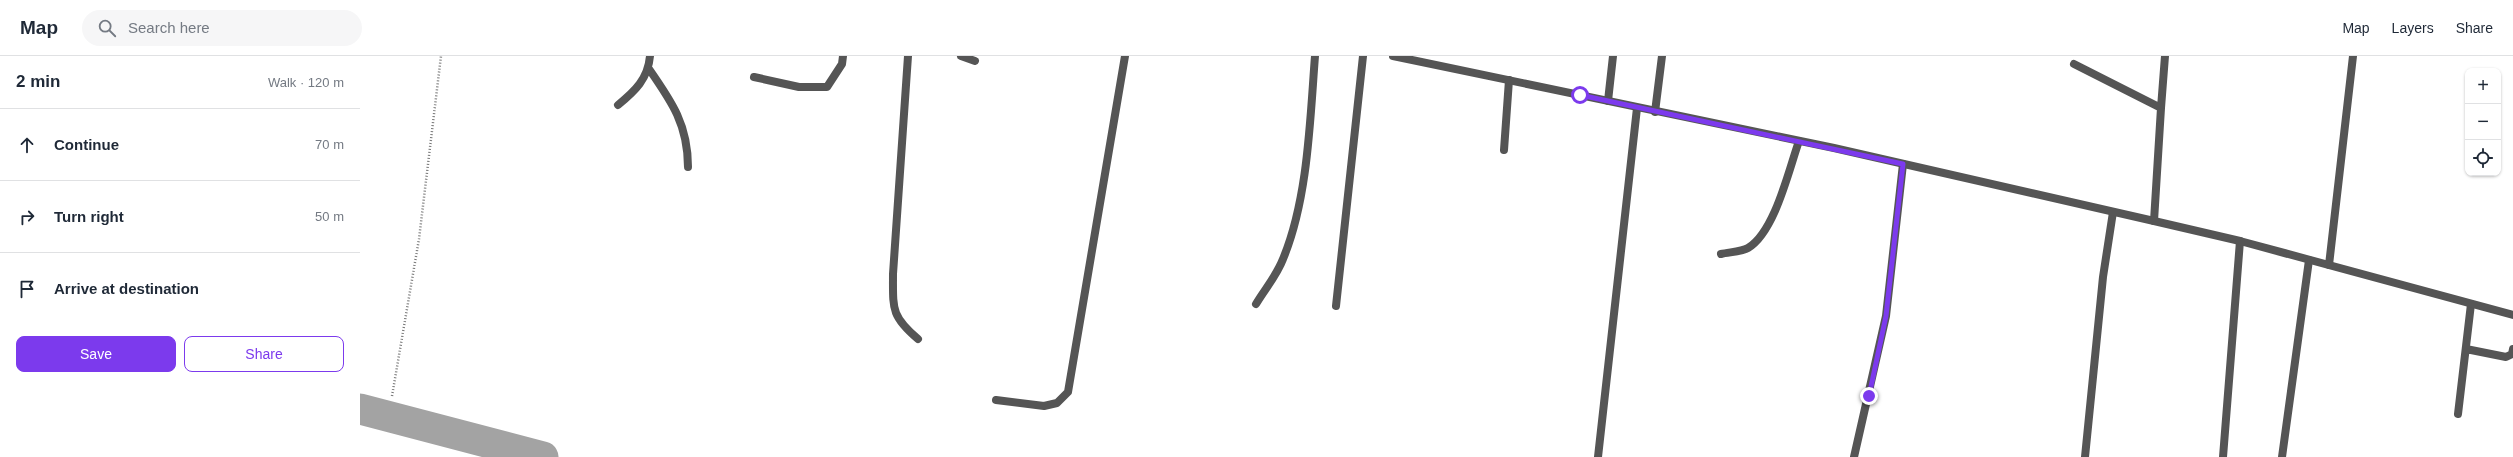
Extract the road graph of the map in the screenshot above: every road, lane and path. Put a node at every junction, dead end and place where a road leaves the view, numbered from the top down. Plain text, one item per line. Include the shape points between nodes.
1 (441, 56) edge
2 (650, 56) edge
3 (843, 56) edge
4 (908, 56) edge
5 (962, 56) edge
6 (1125, 56) edge
7 (1315, 56) edge
8 (1363, 56) edge
9 (1393, 56) edge
10 (1613, 56) edge
11 (1662, 56) edge
12 (2165, 56) edge
13 (2353, 56) edge
14 (975, 61) dead end
15 (2074, 64) dead end
16 (649, 69) junction
17 (754, 77) dead end
18 (1509, 80) junction
19 (1608, 101) junction
20 (618, 105) dead end
21 (1637, 108) junction
22 (2161, 108) junction
23 (1655, 112) junction
24 (1799, 141) junction
25 (1504, 150) dead end
26 (1903, 164) junction
27 (688, 167) dead end
28 (2112, 212) junction
29 (2154, 221) junction
30 (2240, 241) junction
31 (1721, 254) dead end
32 (2309, 260) junction
33 (2329, 265) junction
34 (1256, 304) dead end
35 (2471, 304) junction
36 (1336, 306) dead end
37 (2513, 315) edge
38 (918, 339) dead end
39 (2466, 349) junction
40 (2513, 349) edge
41 (392, 396) dead end
42 (996, 400) dead end
43 (2458, 414) dead end
44 (1598, 457) edge
45 (1854, 457) edge
46 (2085, 457) edge
47 (2223, 457) edge
48 (2282, 457) edge

1 - 41 path via 419,239
2 - 16 street
3 - 17 street via 842,64 827,87 799,87
4 - 38 street via 893,307 900,324
5 - 14 street
6 - 42 street via 1068,392 1057,404 1044,406
7 - 34 street via 1309,138 1294,228 1282,261
8 - 36 street
9 - 18 street
10 - 19 street
11 - 23 street
12 - 22 street
13 - 33 street
15 - 22 street
16 - 20 street via 637,90
16 - 27 street via 673,104 683,124 688,149
18 - 19 street
18 - 25 street
19 - 21 street
21 - 23 street
21 - 44 street
22 - 29 street
23 - 24 street
24 - 26 street
24 - 31 street via 1774,211 1762,235 1748,248
26 - 28 street
26 - 45 street via 1886,316
28 - 29 street
28 - 46 street
29 - 30 street
30 - 32 street
30 - 47 street
32 - 33 street
32 - 48 street
33 - 35 street
35 - 37 street
35 - 39 street
39 - 40 street via 2506,357 2512,354
39 - 43 street

